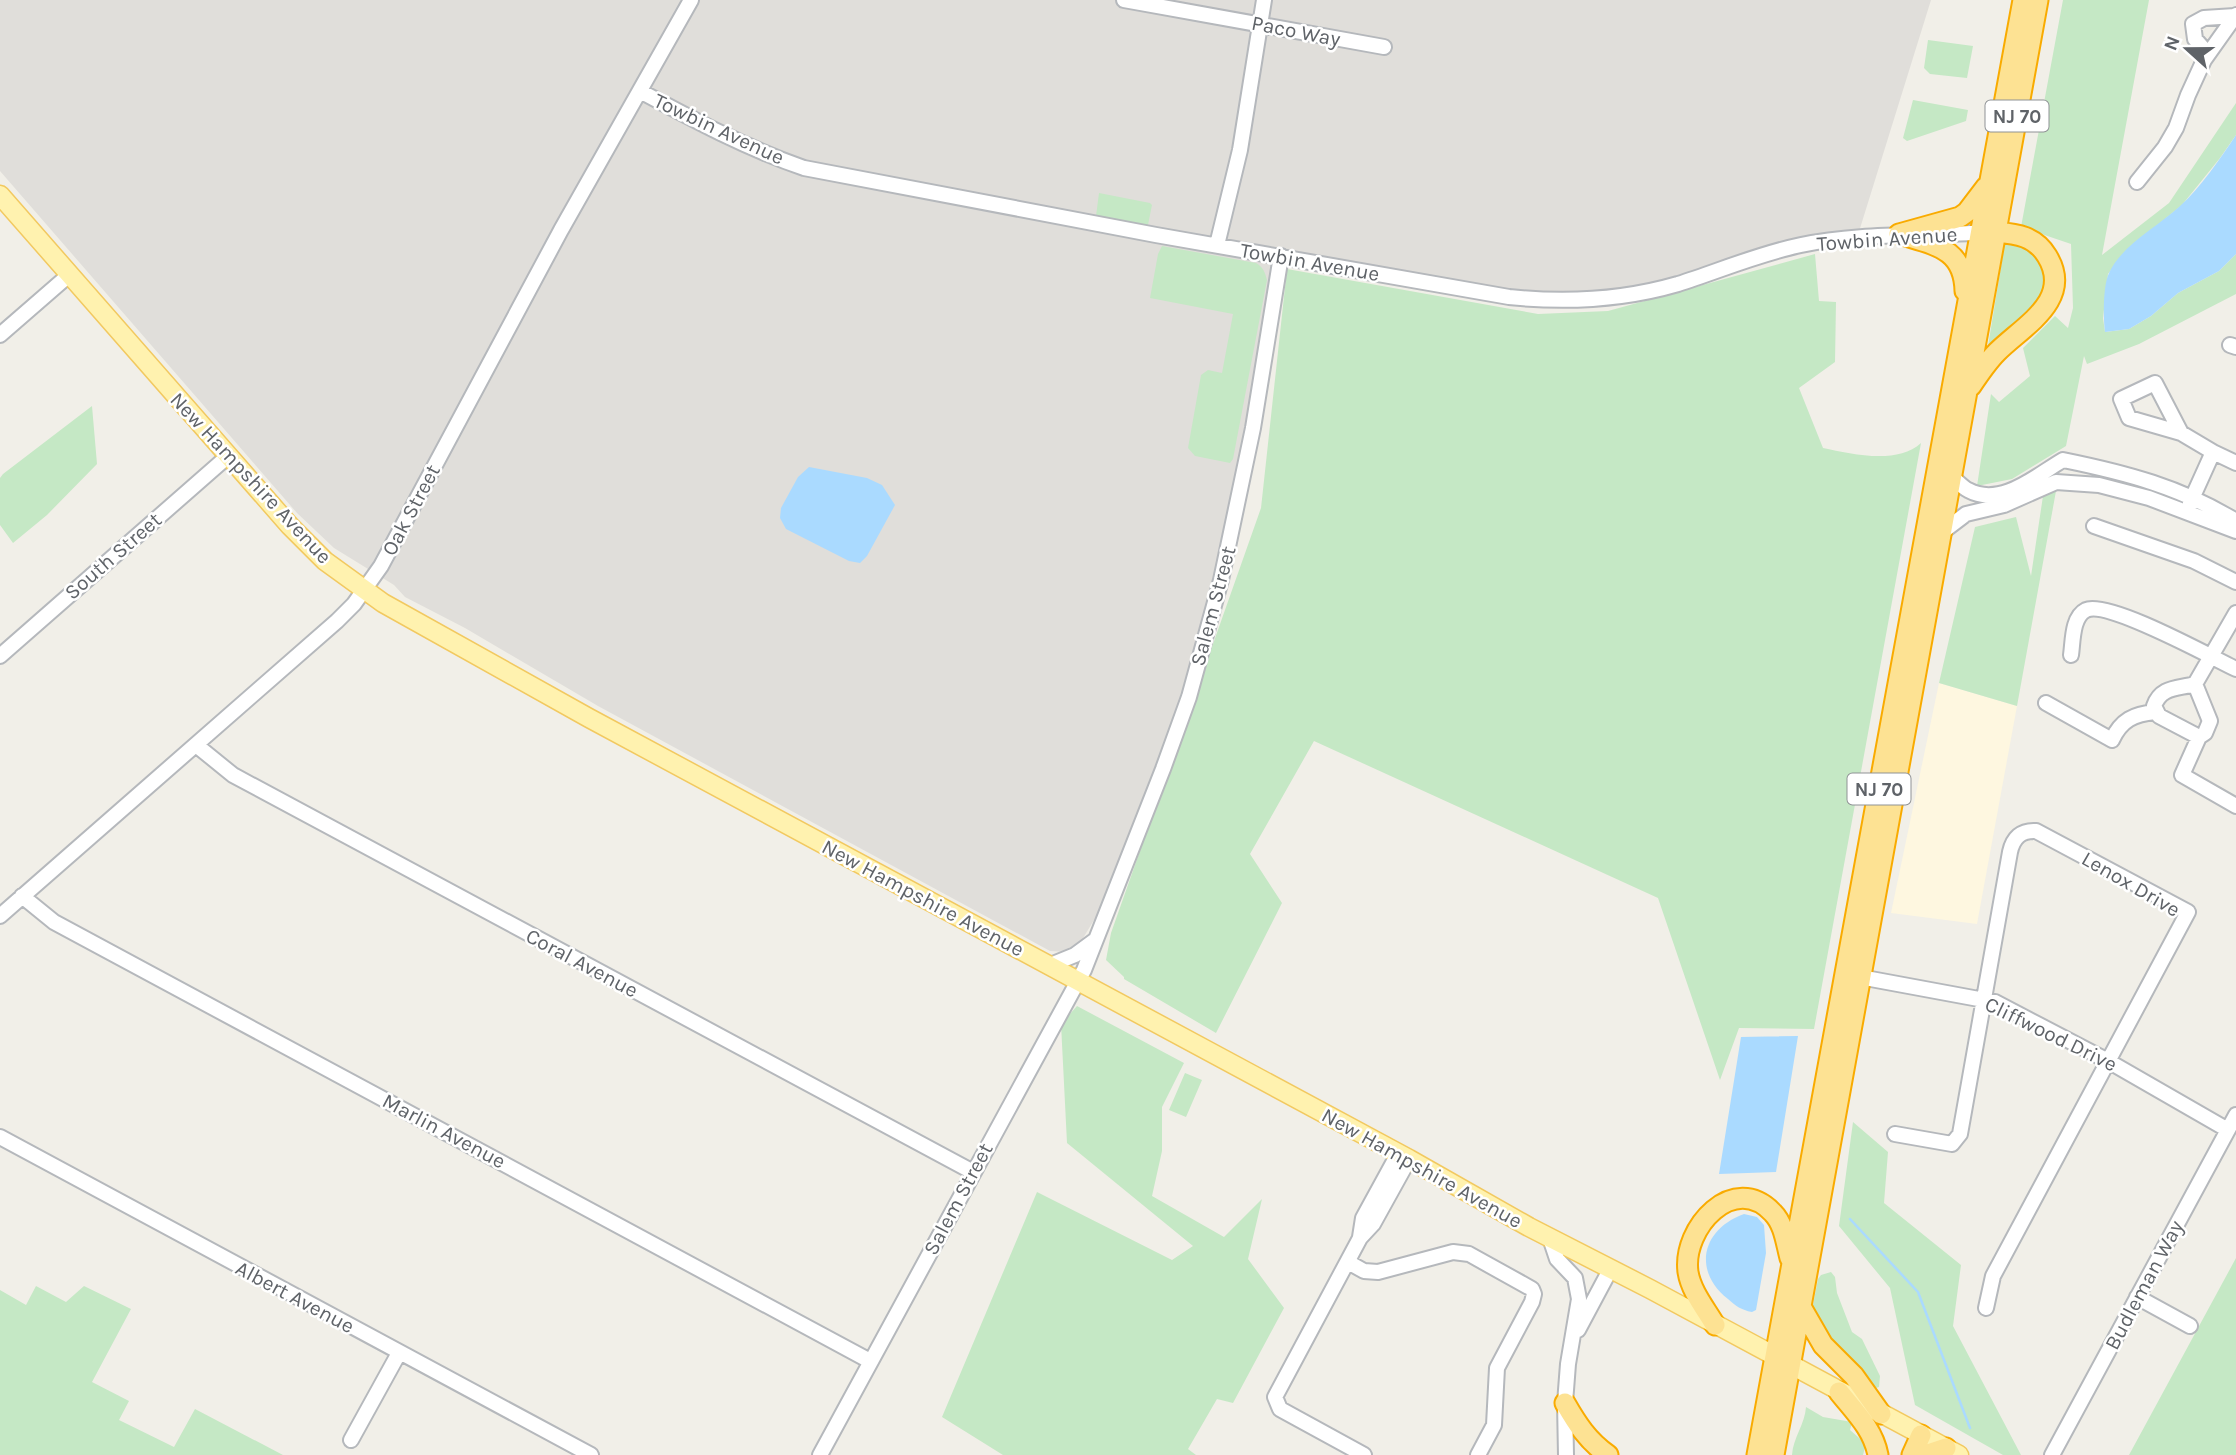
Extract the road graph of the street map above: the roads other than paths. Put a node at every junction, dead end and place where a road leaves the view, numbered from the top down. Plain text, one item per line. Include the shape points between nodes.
1 (691, 0) edge
2 (1124, 0) edge
3 (1264, 0) edge
4 (2023, 0) edge
5 (2038, 0) edge
6 (2236, 16) edge
7 (1260, 24) junction
8 (1384, 47) dead end
9 (2208, 54) junction
10 (640, 90) junction
11 (2137, 182) dead end
12 (1989, 184) junction
13 (0, 195) edge
14 (1988, 232) junction
15 (1899, 234) junction
16 (1217, 245) junction
17 (1281, 256) junction
18 (69, 275) junction
19 (1965, 312) junction
20 (0, 335) edge
21 (1966, 392) junction
22 (2181, 433) dead end
23 (2213, 452) junction
24 (227, 457) junction
25 (2236, 463) edge
26 (1951, 476) junction
27 (2190, 504) junction
28 (2236, 521) edge
29 (2094, 526) dead end
30 (2236, 531) edge
31 (1941, 533) junction
32 (2236, 582) edge
33 (364, 591) junction
34 (2236, 613) edge
35 (2071, 655) dead end
36 (0, 656) edge
37 (2212, 657) junction
38 (2236, 669) edge
39 (2195, 684) junction
40 (2046, 703) dead end
41 (2155, 712) junction
42 (2199, 737) junction
43 (196, 745) junction
44 (2236, 806) edge
45 (22, 895) junction
46 (0, 916) edge
47 (1094, 942) junction
48 (1048, 965) junction
49 (1860, 977) junction
50 (1077, 982) junction
51 (1986, 1000) junction
52 (2108, 1061) junction
53 (2236, 1115) edge
54 (2228, 1130) junction
55 (1895, 1134) dead end
56 (0, 1137) edge
57 (1404, 1156) junction
58 (973, 1172) junction
59 (1550, 1238) junction
60 (1348, 1262) junction
61 (1791, 1265) junction
62 (1609, 1269) junction
63 (2137, 1297) junction
64 (1800, 1305) junction
65 (1986, 1308) dead end
66 (1715, 1325) junction
67 (2190, 1326) dead end
68 (1572, 1340) junction
69 (399, 1353) junction
70 (870, 1361) junction
71 (1782, 1361) junction
72 (1839, 1392) junction
73 (1565, 1403) junction
74 (1881, 1414) junction
75 (1763, 1424) junction
76 (1921, 1435) junction
77 (351, 1440) dead end
78 (1776, 1451) edge
79 (1953, 1452) edge
80 (1480, 1454) edge
81 (591, 1455) edge
82 (820, 1455) edge
83 (1364, 1455) edge
84 (1566, 1455) edge
85 (1608, 1455) edge
86 (1745, 1455) edge
87 (1757, 1455) edge
88 (1878, 1455) edge
89 (1912, 1455) edge
90 (1925, 1455) edge
91 (2052, 1455) edge

1 - 10 street, Oak Street
2 - 7 street, Paco Way
3 - 7 street
4 - 12 highway, NJ 70
5 - 14 highway, NJ 70
6 - 9 street
6 - 9 street via 2204,18 2193,24 2195,39
7 - 8 street, Paco Way
7 - 16 street via 1240,149
9 - 11 street via 2176,128
10 - 16 street, Towbin Avenue via 722,135 804,168
10 - 33 street, Oak Street
12 - 14 highway, NJ 70
12 - 15 highway via 1959,217
13 - 18 main road, New Hampshire Avenue
14 - 15 street, Towbin Avenue
14 - 19 highway, NJ 70
14 - 21 highway, NJ 70
14 - 21 highway via 2023,236 2042,248 2053,271 2054,287 2045,307 1994,355
15 - 17 street, Towbin Avenue via 1803,244 1677,284 1624,296 1575,300 1509,297
15 - 19 highway via 1943,249 1958,260 1965,281
16 - 17 street, Towbin Avenue
17 - 47 street, Salem Street via 1253,428 1221,580 1189,696
18 - 20 street
18 - 24 main road, New Hampshire Avenue
19 - 61 highway, NJ 70
21 - 26 highway, NJ 70
22 - 23 street
23 - 25 street
23 - 27 street
24 - 33 main road, New Hampshire Avenue via 309,545
24 - 36 street, South Street
26 - 27 street via 1967,490 1992,495 2025,484 2063,460 2144,478
26 - 31 highway, NJ 70
27 - 28 street
27 - 30 street
27 - 31 street via 2099,485 2056,482 2004,505 1966,514
29 - 32 street via 2193,561
31 - 49 highway, NJ 70
33 - 43 street, Oak Street via 337,621
33 - 48 main road, New Hampshire Avenue
34 - 37 street
35 - 37 street via 2078,618 2087,610 2101,608
37 - 38 street
37 - 39 street
39 - 41 street via 2163,691
39 - 42 street via 2210,721
40 - 41 street via 2112,740 2125,721
41 - 42 street
42 - 44 street via 2182,775
43 - 45 street, Oak Street
43 - 58 street, Coral Avenue via 233,775
45 - 46 street, Oak Street
45 - 70 street, Marlin Avenue via 54,922
47 - 48 street
47 - 50 street, Salem Street
48 - 50 main road, New Hampshire Avenue
49 - 51 street, Cliffwood Drive
49 - 64 highway, NJ 70
50 - 57 main road, New Hampshire Avenue
50 - 58 street, Salem Street
51 - 52 street, Cliffwood Drive
51 - 52 street, Lenox Drive via 2012,843 2022,833 2036,831 2188,912
51 - 55 street, Lenox Drive via 1957,1141 1952,1144
52 - 54 street, Cliffwood Drive
52 - 65 street, Lenox Drive via 1993,1276
53 - 54 street, Budleman Way
54 - 63 street, Budleman Way
56 - 69 street, Albert Avenue
57 - 59 main road, New Hampshire Avenue
57 - 60 street via 1373,1224
58 - 70 street, Salem Street
59 - 62 main road, New Hampshire Avenue
59 - 68 street via 1557,1259 1578,1288
60 - 80 street via 1378,1272 1453,1252 1469,1254 1532,1289 1534,1298 1497,1368 1494,1425
60 - 83 street via 1275,1397 1280,1409
61 - 66 highway via 1778,1220 1766,1207 1738,1199 1712,1210 1690,1245 1688,1271 1696,1295
61 - 71 highway, NJ 70
62 - 66 main road, New Hampshire Avenue
62 - 68 street
63 - 67 street
63 - 91 street, Budleman Way
64 - 71 highway, NJ 70
64 - 74 highway via 1823,1345
66 - 71 main road, New Hampshire Avenue
68 - 73 street
69 - 77 street
69 - 81 street, Albert Avenue
70 - 82 street, Salem Street
71 - 72 main road, New Hampshire Avenue
71 - 75 highway, NJ 70
71 - 78 highway, NJ 70
72 - 74 main road, New Hampshire Avenue
72 - 88 highway via 1874,1437
73 - 84 street
73 - 85 highway via 1578,1426
74 - 76 main road, New Hampshire Avenue
75 - 86 highway
75 - 87 highway, NJ 70
76 - 79 main road, New Hampshire Avenue
76 - 89 highway
79 - 90 highway

